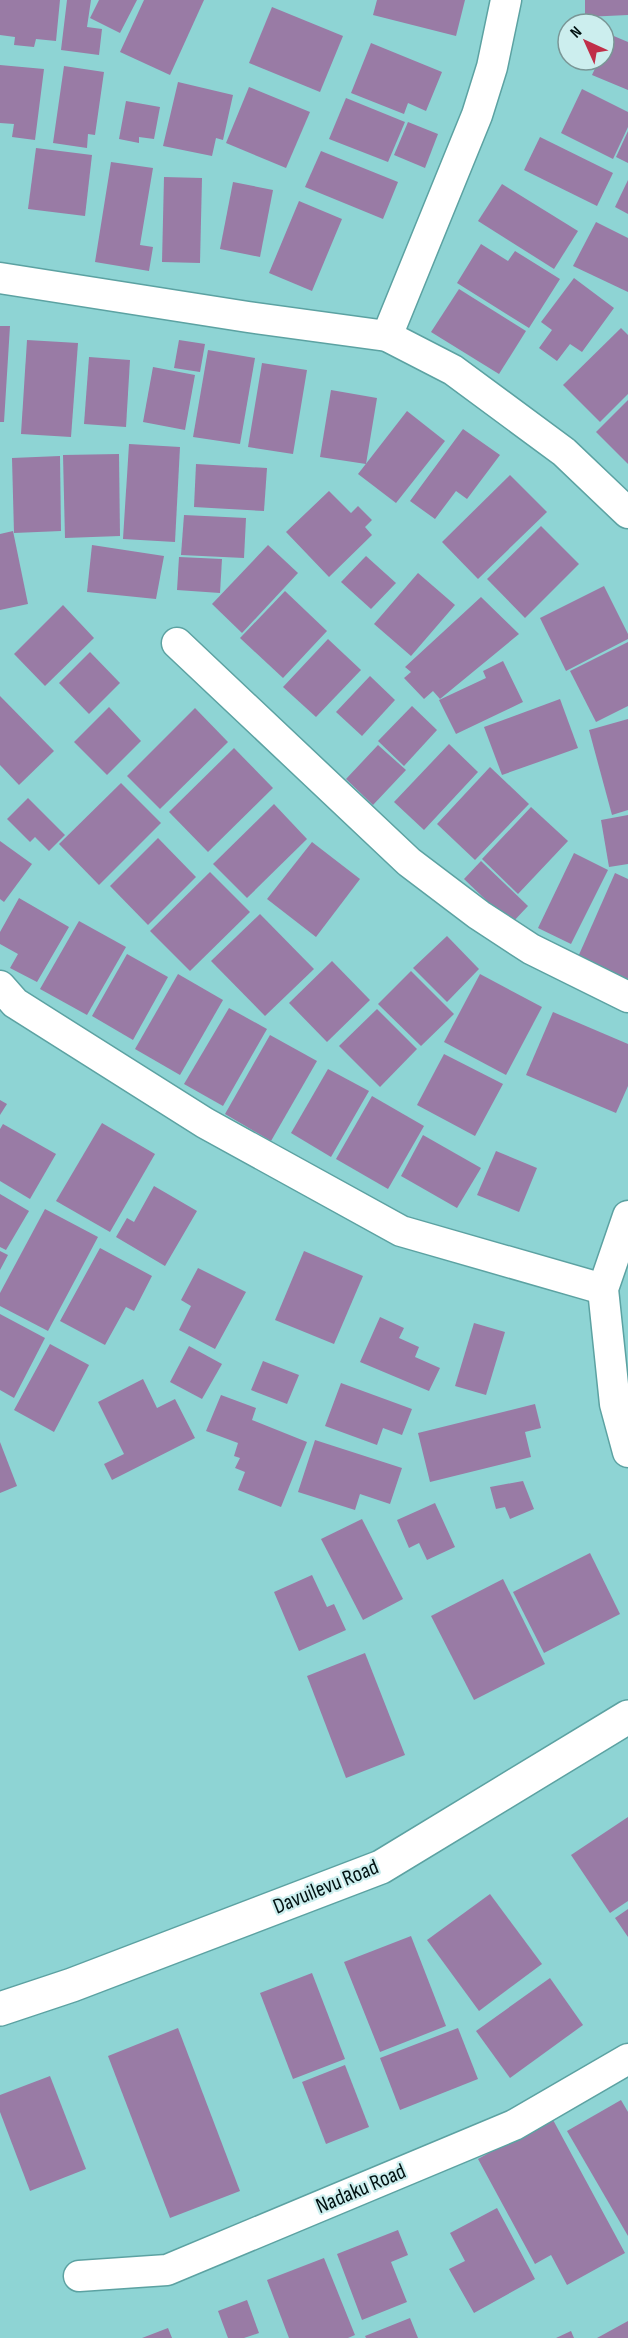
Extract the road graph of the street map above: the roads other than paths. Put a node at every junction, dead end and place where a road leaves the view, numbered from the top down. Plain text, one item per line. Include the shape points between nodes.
1 (506, 0) edge
2 (0, 278) edge
3 (387, 336) junction
4 (628, 513) edge
5 (177, 643) dead end
6 (0, 986) edge
7 (628, 997) edge
8 (628, 1216) edge
9 (603, 1289) junction
10 (628, 1452) edge
11 (628, 1717) edge
12 (0, 2008) edge
13 (628, 2059) edge
14 (79, 2276) dead end

1 - 3 street via 477,115
2 - 3 street
3 - 4 street via 462,376 564,452
5 - 7 street via 409,862 531,949
6 - 9 street via 15,1003 205,1123 401,1231
8 - 9 street
9 - 10 street via 615,1404
11 - 12 street, Davuilevu Road via 381,1867 72,1985
13 - 14 street, Nadaku Road via 514,2125 167,2270

